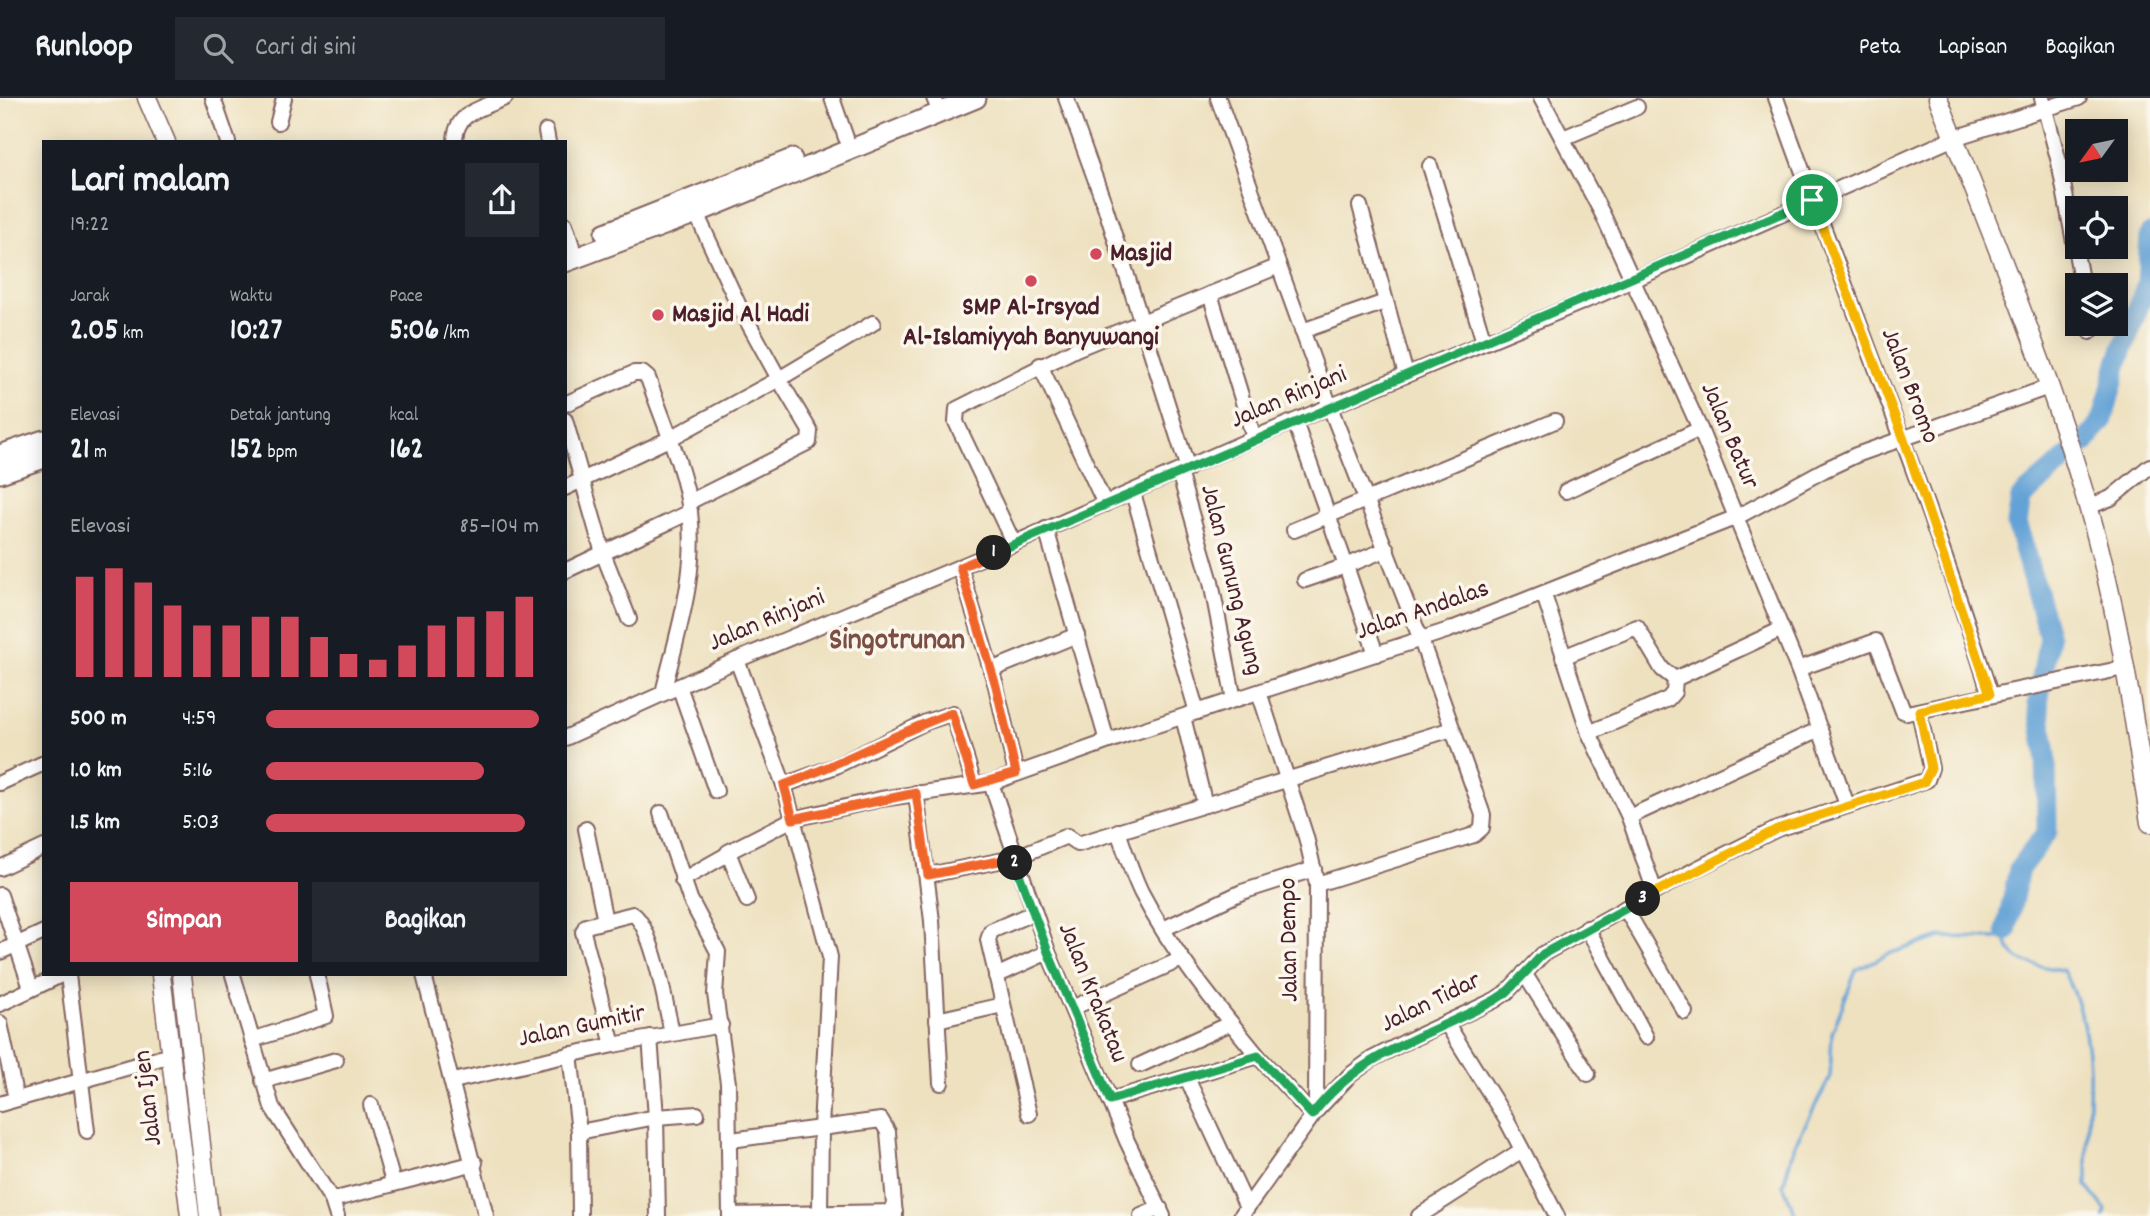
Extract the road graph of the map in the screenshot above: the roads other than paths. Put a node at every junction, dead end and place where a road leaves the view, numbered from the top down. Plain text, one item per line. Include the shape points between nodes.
1 (147, 98) edge
2 (213, 98) edge
3 (284, 98) edge
4 (505, 98) edge
5 (832, 98) edge
6 (975, 98) edge
7 (1066, 98) edge
8 (1218, 98) edge
9 (1541, 98) edge
10 (1776, 98) edge
11 (1938, 98) edge
12 (2079, 98) edge
13 (939, 103) edge
14 (2044, 103) edge
15 (1637, 107) dead end
16 (278, 122) dead end
17 (846, 138) junction
18 (1563, 138) junction
19 (1954, 138) junction
20 (165, 140) edge
21 (228, 140) edge
22 (455, 140) edge
23 (1430, 166) dead end
24 (1812, 200) junction
25 (1360, 206) dead end
26 (696, 214) junction
27 (568, 252) edge
28 (1279, 266) junction
29 (2080, 273) edge
30 (1633, 278) junction
31 (1210, 294) junction
32 (1385, 302) junction
33 (873, 323) dead end
34 (1141, 324) junction
35 (1302, 331) junction
36 (1485, 342) junction
37 (1040, 365) junction
38 (1406, 375) junction
39 (779, 379) junction
40 (2049, 387) junction
41 (567, 403) edge
42 (1330, 407) junction
43 (1555, 421) dead end
44 (1295, 422) junction
45 (567, 427) edge
46 (1700, 429) junction
47 (1903, 437) junction
48 (1254, 438) junction
49 (669, 439) junction
50 (42, 441) edge
51 (0, 455) edge
52 (42, 459) edge
53 (2150, 466) edge
54 (1183, 470) junction
55 (0, 473) edge
56 (582, 480) junction
57 (567, 487) edge
58 (1566, 491) dead end
59 (1133, 493) junction
60 (1367, 497) junction
61 (2085, 499) junction
62 (1105, 504) junction
63 (690, 507) junction
64 (1329, 514) junction
65 (1737, 517) junction
66 (1046, 529) junction
67 (1294, 530) dead end
68 (1014, 544) junction
69 (1387, 549) junction
70 (603, 553) junction
71 (1346, 566) junction
72 (960, 567) junction
73 (567, 570) edge
74 (1305, 580) dead end
75 (1544, 595) junction
76 (629, 619) dead end
77 (1782, 629) junction
78 (1077, 635) junction
79 (1421, 640) junction
80 (1376, 653) junction
81 (1563, 657) junction
82 (737, 660) junction
83 (2124, 668) junction
84 (1798, 669) junction
85 (991, 670) junction
86 (1675, 679) junction
87 (679, 686) junction
88 (1259, 692) junction
89 (663, 693) junction
90 (1990, 694) junction
91 (1234, 700) junction
92 (1919, 711) junction
93 (1190, 714) junction
94 (1452, 729) junction
95 (1821, 729) junction
96 (1589, 733) junction
97 (567, 737) edge
98 (2144, 738) edge
99 (1107, 741) junction
100 (42, 764) edge
101 (1016, 773) junction
102 (1287, 780) junction
103 (0, 783) edge
104 (991, 783) junction
105 (784, 785) junction
106 (974, 785) junction
107 (716, 792) dead end
108 (916, 793) junction
109 (1205, 804) junction
110 (1847, 805) junction
111 (661, 814) dead end
112 (1629, 817) junction
113 (793, 819) junction
114 (2150, 823) edge
115 (586, 829) dead end
116 (1118, 831) junction
117 (42, 847) edge
118 (728, 854) junction
119 (1014, 858) junction
120 (0, 868) edge
121 (1314, 869) junction
122 (928, 875) junction
123 (682, 880) junction
124 (1317, 884) junction
125 (1655, 892) junction
126 (0, 895) edge
127 (747, 900) dead end
128 (1625, 908) junction
129 (1033, 913) junction
130 (605, 921) junction
131 (1587, 928) junction
132 (1163, 929) junction
133 (42, 933) edge
134 (17, 944) junction
135 (0, 952) edge
136 (1048, 952) junction
137 (1182, 959) junction
138 (1524, 973) junction
139 (59, 976) edge
140 (68, 976) edge
141 (161, 976) edge
142 (182, 976) edge
143 (233, 976) edge
144 (317, 976) edge
145 (424, 976) edge
146 (996, 976) junction
147 (31, 988) junction
148 (0, 1004) edge
149 (1003, 1005) junction
150 (1072, 1008) junction
151 (1685, 1012) dead end
152 (937, 1020) junction
153 (0, 1023) edge
154 (1231, 1023) junction
155 (1447, 1024) junction
156 (721, 1025) junction
157 (672, 1033) junction
158 (650, 1037) junction
159 (1646, 1037) dead end
160 (252, 1040) junction
161 (613, 1045) junction
162 (570, 1054) junction
163 (171, 1055) junction
164 (1258, 1056) junction
165 (336, 1060) dead end
166 (1140, 1065) dead end
167 (1588, 1074) dead end
168 (1188, 1078) junction
169 (79, 1080) junction
170 (263, 1081) junction
171 (453, 1082) junction
172 (941, 1083) dead end
173 (16, 1099) junction
174 (1110, 1100) junction
175 (0, 1104) edge
176 (371, 1105) dead end
177 (1314, 1113) junction
178 (697, 1114) dead end
179 (1029, 1114) dead end
180 (656, 1117) junction
181 (821, 1127) junction
182 (88, 1131) dead end
183 (579, 1132) junction
184 (731, 1140) junction
185 (1522, 1150) junction
186 (475, 1163) junction
187 (393, 1182) junction
188 (332, 1200) junction
189 (1244, 1211) edge
190 (820, 1212) junction
191 (1161, 1212) edge
192 (895, 1214) edge
193 (1424, 1214) edge
194 (730, 1215) edge
195 (190, 1216) edge
196 (209, 1216) edge
197 (337, 1216) edge
198 (486, 1216) edge
199 (580, 1216) edge
200 (659, 1216) edge
201 (1141, 1216) edge
202 (1557, 1216) edge

1 - 20 street
2 - 21 street
3 - 16 street
4 - 22 street via 469,113 455,131
5 - 17 street
6 - 13 main road
7 - 34 street, Jalan Gunung Agung
8 - 28 street
9 - 18 street, Jalan Batur
10 - 24 street, Jalan Bromo
11 - 19 street
12 - 14 street, Jalan Rinjani
13 - 17 main road
13 - 26 main road
14 - 19 street, Jalan Rinjani
14 - 29 street
15 - 18 street
17 - 27 main road
18 - 30 street, Jalan Batur
19 - 24 street, Jalan Rinjani
19 - 40 street
23 - 36 street
24 - 30 street, Jalan Rinjani
24 - 47 street, Jalan Bromo
25 - 32 street
26 - 27 main road
26 - 39 street
28 - 31 street
28 - 35 street
30 - 36 street, Jalan Rinjani
30 - 46 street, Jalan Batur
31 - 34 street
31 - 48 street
32 - 35 street
32 - 38 street
33 - 39 street
34 - 37 street
34 - 54 street, Jalan Gunung Agung
35 - 42 street
36 - 38 street, Jalan Rinjani
37 - 62 street
37 - 68 street via 955,413
38 - 42 street, Jalan Rinjani
39 - 49 street
39 - 63 street via 810,431 809,442
40 - 47 street, Jalan Andalas
40 - 61 street
41 - 49 street via 642,373 648,378
42 - 44 street, Jalan Rinjani
42 - 60 street
43 - 60 street
44 - 48 street, Jalan Rinjani
44 - 64 street
45 - 56 street
46 - 58 street
46 - 65 street, Jalan Batur
47 - 65 street, Jalan Andalas via 1824,470
47 - 90 street, Jalan Bromo
48 - 54 street, Jalan Rinjani
49 - 56 street
49 - 63 street
50 - 51 main road
52 - 55 main road
53 - 61 street via 2112,498
54 - 59 street, Jalan Rinjani
54 - 91 street, Jalan Gunung Agung
56 - 57 street
56 - 70 street
59 - 62 street, Jalan Rinjani
59 - 93 street
60 - 64 street
60 - 69 street
61 - 83 street
62 - 66 street, Jalan Rinjani
63 - 70 street
63 - 89 street via 690,574
64 - 67 street
64 - 71 street
65 - 75 street, Jalan Andalas
65 - 77 street, Jalan Batur
66 - 68 street, Jalan Rinjani
66 - 78 street
68 - 72 street, Jalan Rinjani
69 - 71 street
69 - 79 street
70 - 73 street
70 - 76 street
71 - 74 street
71 - 80 street
72 - 82 street, Jalan Rinjani
72 - 85 street
75 - 79 street, Jalan Andalas
75 - 81 street
77 - 84 street, Jalan Batur
77 - 86 street
78 - 85 street
78 - 99 street
79 - 80 street, Jalan Andalas
79 - 94 street
80 - 88 street, Jalan Andalas
81 - 86 street via 1637,627 1662,669
81 - 96 street
82 - 87 street, Jalan Rinjani
82 - 105 street
83 - 90 street
83 - 98 street
84 - 92 street via 1874,640 1904,712
84 - 95 street, Jalan Batur
85 - 101 street
86 - 96 street via 1670,698
87 - 89 street, Jalan Rinjani
87 - 107 street
88 - 91 street, Jalan Andalas
88 - 102 street, Jalan Dempo
89 - 97 street, Jalan Rinjani
90 - 92 street
91 - 93 street, Jalan Andalas
92 - 110 street, Jalan Tidar via 1929,777
93 - 99 street, Jalan Andalas
93 - 109 street
94 - 102 street
94 - 124 street via 1479,800 1482,828 1451,844
95 - 110 street, Jalan Batur
95 - 112 street
96 - 112 street
98 - 114 street
99 - 101 street, Jalan Andalas
100 - 103 street
101 - 104 street, Jalan Andalas
102 - 109 street
102 - 121 street, Jalan Dempo
104 - 106 street, Jalan Andalas
104 - 119 street, Jalan Krakatau
105 - 106 street via 953,713
105 - 113 street
106 - 108 street, Jalan Andalas
108 - 113 street, Jalan Andalas
108 - 122 street
109 - 116 street
110 - 125 street, Jalan Tidar via 1777,829
111 - 123 street
112 - 125 street
113 - 118 street, Jalan Andalas
113 - 181 street via 830,957
115 - 130 street
116 - 119 street via 1078,844 1068,836
116 - 132 street via 1139,887
117 - 120 street
118 - 123 street, Jalan Andalas
118 - 127 street
119 - 122 street
119 - 129 street, Jalan Krakatau
121 - 124 street, Jalan Dempo
121 - 132 street via 1241,892
122 - 152 street
123 - 156 street via 718,952 715,994
124 - 177 street, Jalan Dempo
125 - 128 street, Jalan Tidar
126 - 134 street
128 - 131 street, Jalan Tidar
128 - 151 street
129 - 136 street, Jalan Krakatau
129 - 146 street via 991,931 988,940
130 - 157 street via 633,914 639,918
130 - 161 street via 582,929
131 - 138 street, Jalan Tidar via 1543,954
131 - 159 street
132 - 137 street
133 - 134 street
134 - 135 street
134 - 147 street
136 - 146 street
136 - 150 street, Jalan Krakatau
137 - 150 street
137 - 154 street
138 - 155 street, Jalan Tidar via 1495,1000
138 - 167 street
139 - 147 street
140 - 169 street
141 - 163 street, Jalan Ijen
142 - 196 street, Jalan Ijen
143 - 160 street
144 - 160 street via 326,1016
145 - 171 street
146 - 149 street
147 - 148 street
149 - 152 street
149 - 179 street
150 - 174 street, Jalan Krakatau
152 - 172 street
153 - 173 street
154 - 164 street
154 - 166 street
155 - 177 street, Jalan Tidar via 1360,1066
155 - 185 street
156 - 157 street, Jalan Gumitir
156 - 184 street
157 - 158 street, Jalan Gumitir
158 - 161 street, Jalan Gumitir
158 - 180 street
160 - 170 street
161 - 162 street, Jalan Gumitir
162 - 171 street, Jalan Gumitir
162 - 183 street
163 - 169 street
163 - 195 street, Jalan Ijen
164 - 168 street
164 - 177 street
165 - 170 street
168 - 174 street
168 - 189 street
169 - 173 street
169 - 182 street
170 - 188 street via 287,1134
171 - 186 street
173 - 175 street
174 - 191 street, Jalan Krakatau
176 - 187 street
177 - 189 street, Jalan Tidar
178 - 180 street
180 - 183 street
180 - 200 street
181 - 184 street
181 - 190 street
181 - 192 street via 884,1121
183 - 199 street
184 - 194 street
185 - 193 street
185 - 202 street
186 - 187 street
186 - 198 street
187 - 188 street
188 - 197 street
190 - 192 street
190 - 194 street
191 - 201 street

